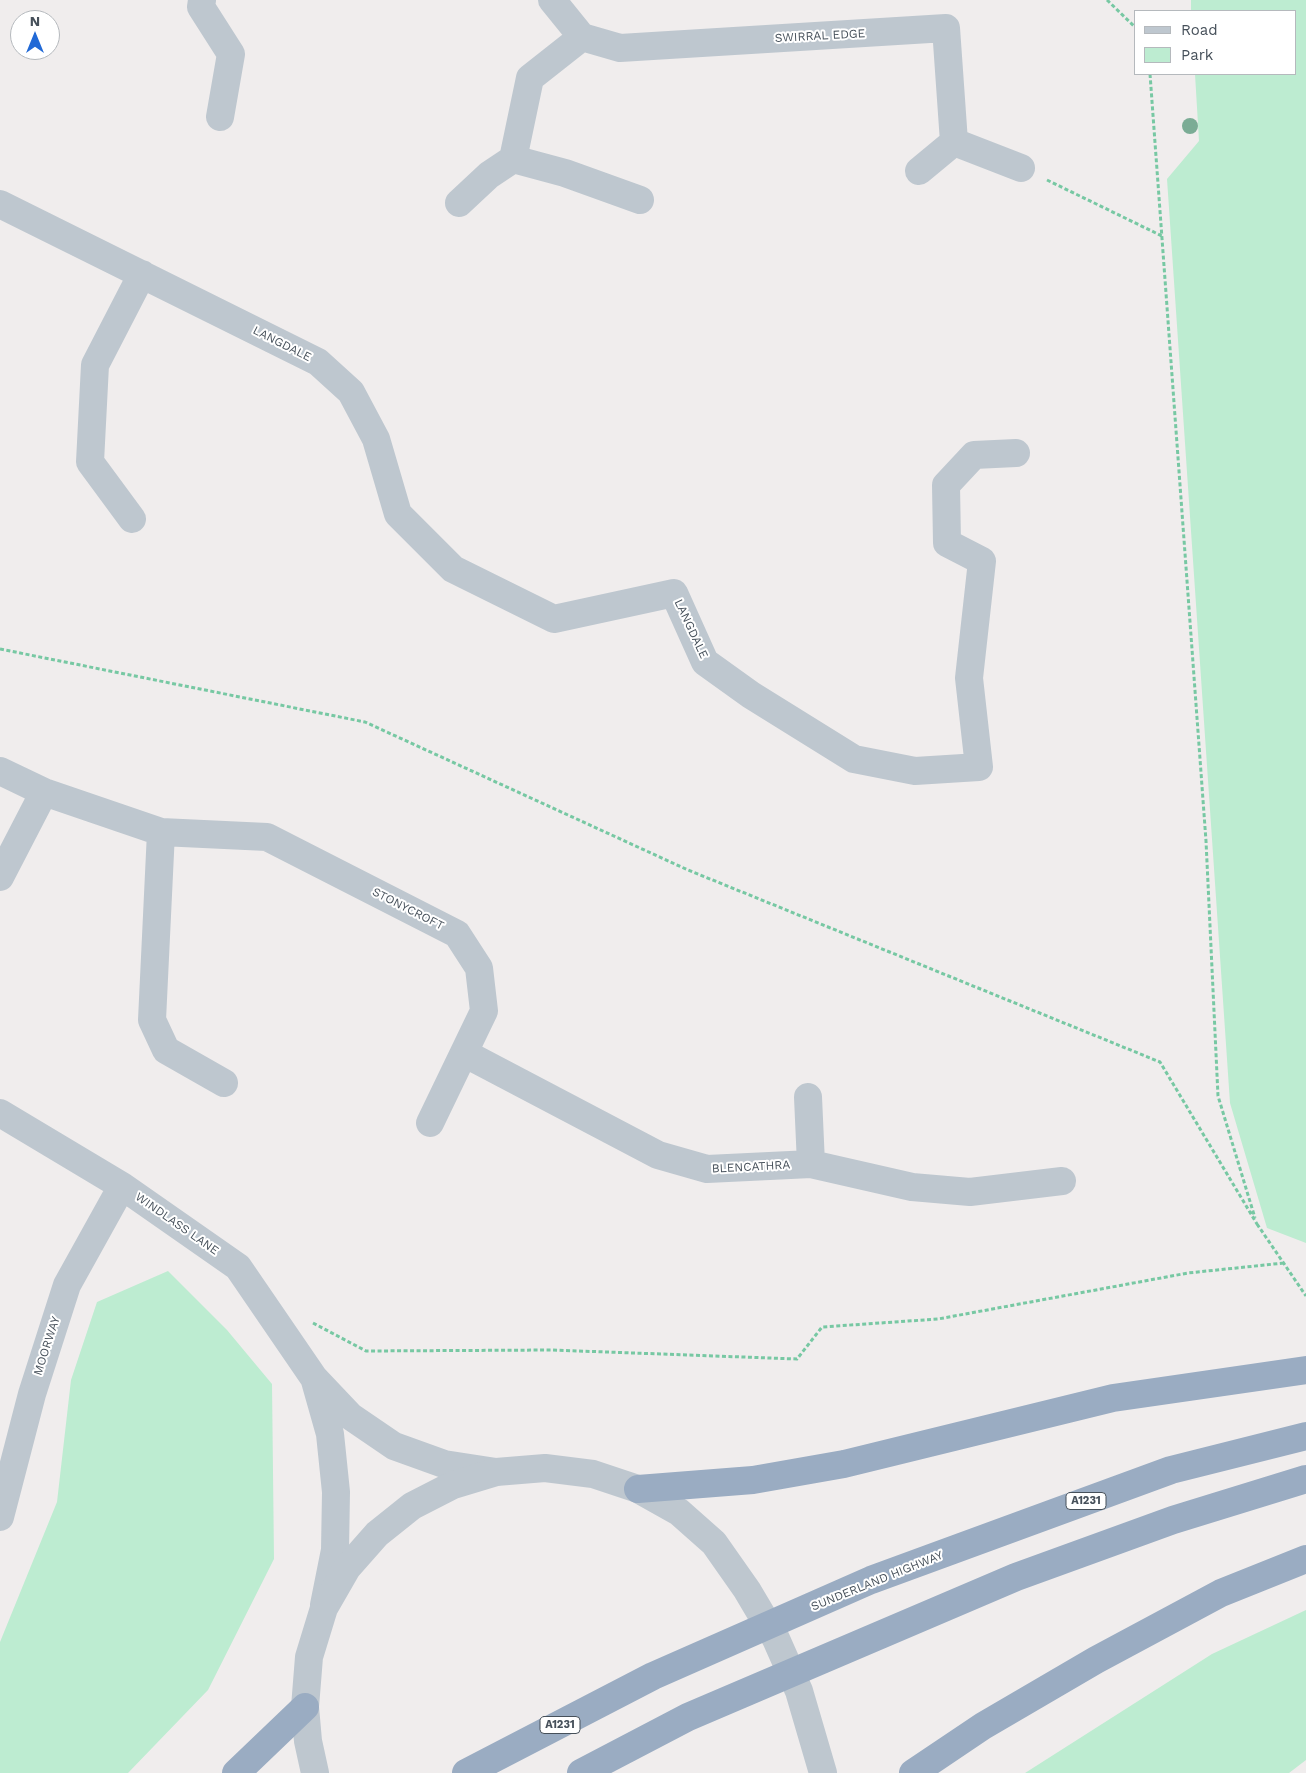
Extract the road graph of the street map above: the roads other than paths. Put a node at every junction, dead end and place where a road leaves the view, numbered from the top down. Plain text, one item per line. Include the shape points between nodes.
1 (202, 0) edge
2 (552, 0) edge
3 (582, 37) junction
4 (220, 117) dead end
5 (954, 142) junction
6 (513, 158) junction
7 (1022, 168) road end
8 (920, 171) dead end
9 (640, 200) dead end
10 (459, 202) dead end
11 (0, 204) edge
12 (142, 274) junction
13 (1016, 453) dead end
14 (132, 519) dead end
15 (0, 771) edge
16 (44, 792) junction
17 (161, 832) junction
18 (0, 877) edge
19 (464, 1053) junction
20 (224, 1083) dead end
21 (808, 1097) dead end
22 (0, 1113) edge
23 (430, 1123) dead end
24 (811, 1164) junction
25 (1062, 1181) dead end
26 (122, 1186) junction
27 (1306, 1370) edge
28 (314, 1378) junction
29 (1306, 1436) edge
30 (496, 1472) junction
31 (1306, 1479) edge
32 (638, 1489) junction
33 (0, 1517) edge
34 (1306, 1559) edge
35 (324, 1608) junction
36 (304, 1707) junction
37 (236, 1773) edge
38 (315, 1773) edge
39 (466, 1773) edge
40 (581, 1773) edge
41 (824, 1773) edge
42 (913, 1773) edge

1 - 4 street via 201,7 230,54
2 - 3 street
3 - 5 street, SWIRRAL EDGE via 620,48 946,28
3 - 6 street via 530,78
5 - 7 street
5 - 8 street
6 - 9 street
6 - 10 street
11 - 12 street, LANGDALE
12 - 13 street, LANGDALE via 318,362 351,392 376,439 398,514 452,569 554,619 674,593 705,662 751,695 854,759 915,771 979,767 969,678 982,561 947,543 946,485 974,455
12 - 14 street via 95,365 90,462
15 - 16 street, STONYCROFT
16 - 17 street, STONYCROFT
16 - 18 street
17 - 19 street, STONYCROFT via 267,837 457,934 479,968 484,1011
17 - 20 street via 152,1020 166,1050
19 - 23 street, STONYCROFT
19 - 24 street, BLENCATHRA via 658,1155 707,1169
21 - 24 street
22 - 26 street, WINDLASS LANE
24 - 25 street, BLENCATHRA via 912,1187 970,1192
26 - 28 street, WINDLASS LANE via 238,1267
26 - 33 street, MOORWAY via 67,1286 32,1394
27 - 32 highway via 1113,1398 844,1464 753,1480
28 - 30 street, WINDLASS LANE via 350,1416 394,1446 444,1464
28 - 35 street, WINDLASS LANE via 330,1434 336,1492 334,1550
29 - 39 highway, SUNDERLAND HIGHWAY / A1231 via 1172,1470 871,1580 653,1676
30 - 32 street via 545,1468 593,1474
30 - 35 street via 452,1485 412,1506 377,1534 347,1568
31 - 40 highway via 1173,1520 1035,1570 688,1717
32 - 41 street via 679,1512 714,1543 747,1590 776,1639 800,1692
34 - 42 highway via 1221,1593 1096,1660 983,1726
35 - 36 street via 309,1657
36 - 37 highway
36 - 38 street

